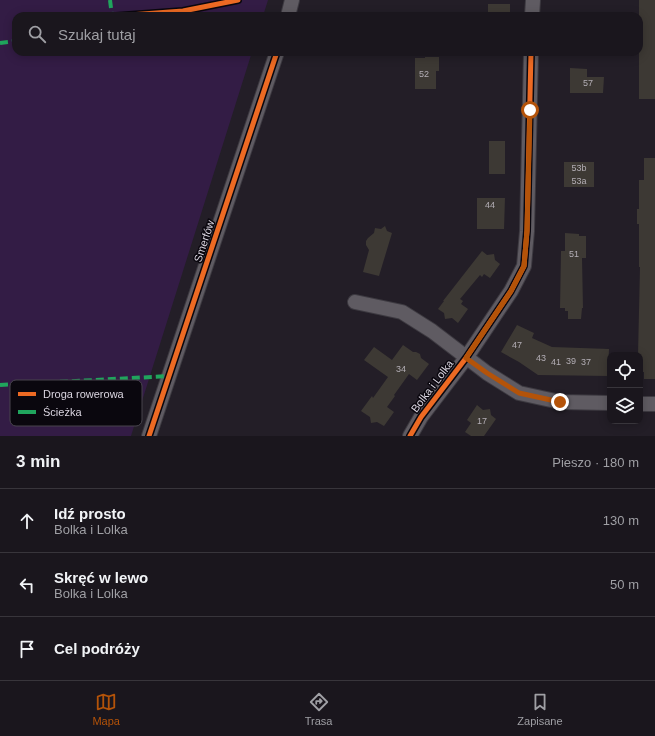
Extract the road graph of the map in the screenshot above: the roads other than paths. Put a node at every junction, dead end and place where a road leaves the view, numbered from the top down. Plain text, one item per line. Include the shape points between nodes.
1 (292, 0) edge
2 (533, 0) edge
3 (289, 12) edge
4 (532, 12) edge
5 (276, 56) edge
6 (531, 56) edge
7 (355, 302) dead end
8 (466, 358) junction
9 (607, 403) edge
10 (643, 404) edge
11 (655, 404) edge
12 (149, 436) edge
13 (410, 436) edge

1 - 3 street
2 - 4 street
5 - 12 street, Smerfów
6 - 8 street, Bolka i Lolka via 524,266 511,291
7 - 8 street, Bolka i Lolka via 402,312 432,331
8 - 9 street, Bolka i Lolka via 519,393 560,402
8 - 13 street, Bolka i Lolka via 420,417
10 - 11 street

